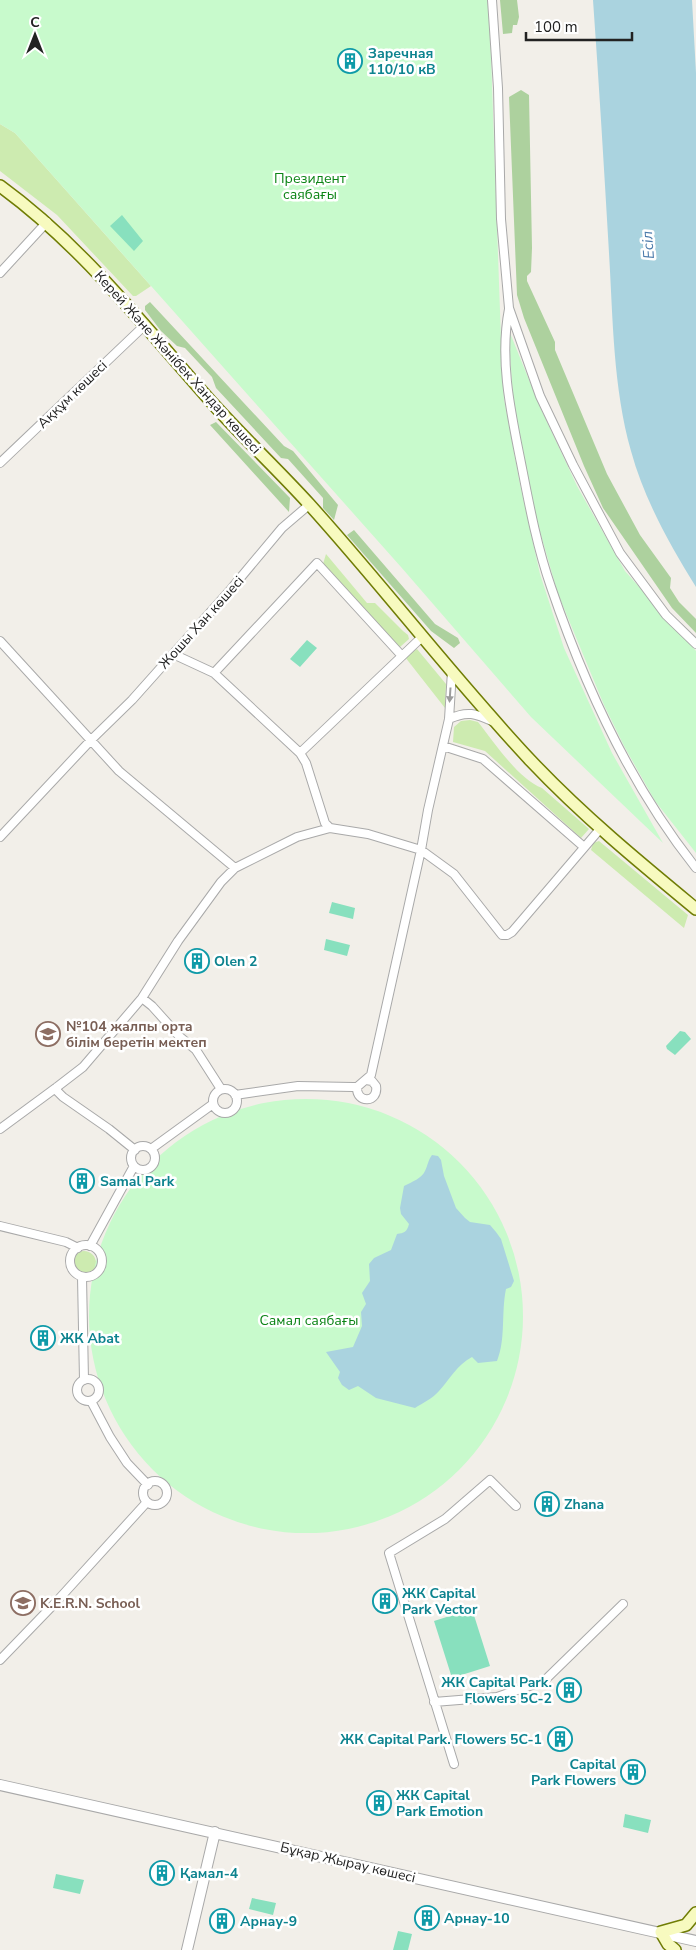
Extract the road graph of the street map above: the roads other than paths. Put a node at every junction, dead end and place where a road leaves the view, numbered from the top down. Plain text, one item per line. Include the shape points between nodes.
1 (492, 0) edge
2 (0, 186) edge
3 (47, 222) junction
4 (0, 272) edge
5 (509, 308) junction
6 (145, 325) junction
7 (0, 463) edge
8 (310, 504) junction
9 (422, 637) junction
10 (0, 640) edge
11 (696, 644) edge
12 (173, 654) junction
13 (402, 656) junction
14 (452, 672) junction
15 (214, 673) junction
16 (449, 719) junction
17 (498, 724) junction
18 (91, 740) junction
19 (443, 746) junction
20 (300, 753) junction
21 (330, 828) junction
22 (600, 829) junction
23 (0, 837) edge
24 (584, 847) junction
25 (421, 850) junction
26 (235, 868) junction
27 (696, 868) edge
28 (696, 909) edge
29 (142, 998) junction
30 (366, 1080) junction
31 (357, 1086) junction
32 (58, 1088) junction
33 (222, 1089) junction
34 (236, 1095) junction
35 (213, 1104) junction
36 (0, 1129) edge
37 (151, 1149) junction
38 (134, 1150) junction
39 (134, 1166) junction
40 (0, 1226) edge
41 (90, 1246) junction
42 (78, 1248) junction
43 (82, 1277) junction
44 (84, 1380) junction
45 (91, 1401) junction
46 (148, 1485) junction
47 (147, 1502) junction
48 (516, 1506) dead end
49 (623, 1604) dead end
50 (0, 1660) edge
51 (434, 1702) junction
52 (454, 1764) dead end
53 (0, 1785) edge
54 (215, 1832) junction
55 (696, 1913) edge
56 (661, 1932) junction
57 (696, 1941) edge
58 (187, 1950) edge
59 (675, 1950) edge

1 - 5 street via 501,219
2 - 3 main road, Керей Және Жәнібек Хандар көшесі
3 - 4 street
3 - 6 main road, Керей Және Жәнібек Хандар көшесі
5 - 11 street via 540,396 620,553 666,615
5 - 27 street via 505,331 509,404 532,519 550,586 581,667 621,754 662,821
6 - 7 street, Аққұм көшесі
6 - 8 main road, Керей Және Жәнібек Хандар көшесі via 218,408
8 - 9 main road, Керей Және Жәнібек Хандар көшесі via 408,626
8 - 12 street, Жошы Хан көшесі via 282,528
9 - 13 street
9 - 14 main road, Керей Және Жәнібек Хандар көшесі
10 - 18 street
12 - 15 street
12 - 18 street, Жошы Хан көшесі
13 - 15 street via 317,563
13 - 20 street
14 -> 16 street
14 - 17 main road, Керей Және Жәнібек Хандар көшесі
15 - 20 street
16 - 17 street via 472,713
16 - 19 street
17 - 22 main road, Керей Және Жәнібек Хандар көшесі
18 - 23 street, Жошы Хан көшесі
18 - 26 street via 119,771
19 - 24 street via 483,759
19 - 25 street
20 - 21 street
21 - 25 street via 368,834
21 - 26 street via 296,837
22 - 24 street
22 - 28 main road, Керей Және Жәнібек Хандар көшесі
24 - 25 street via 507,935 502,934 454,874
25 - 30 street via 373,1071
26 - 29 street via 178,940
29 - 32 street via 82,1067
29 - 33 street via 196,1050
30 - 31 street
30 - 31 street via 372,1080 376,1086 373,1098 361,1098
31 - 34 street via 298,1086
32 - 36 street
32 - 38 street via 57,1092 63,1097
33 - 34 street
33 - 35 street via 216,1092
34 - 35 street via 237,1105 229,1112 219,1112
35 - 37 street
37 - 38 street via 144,1146
37 - 39 street via 155,1158 150,1168
38 - 39 street via 131,1159
39 - 41 street
40 - 42 street via 66,1242
41 - 42 street
41 - 43 street via 102,1257 102,1266 90,1277
42 - 43 street via 70,1257 70,1266
43 - 44 street
44 - 45 street via 78,1394
44 - 45 street via 96,1382 99,1387 99,1393
45 - 46 street via 127,1463
46 - 47 street via 144,1494
46 - 47 street via 160,1483 167,1492 162,1503 154,1505
47 - 50 street
48 - 51 street via 490,1480 445,1519 389,1553
49 - 51 street via 544,1681 497,1698
51 - 52 street
53 - 54 street, Бұқар Жырау көшесі
54 - 56 street, Бұқар Жырау көшесі
54 - 58 street
55 - 56 main road via 686,1925
56 - 57 street, Бұқар Жырау көшесі
56 - 59 main road

